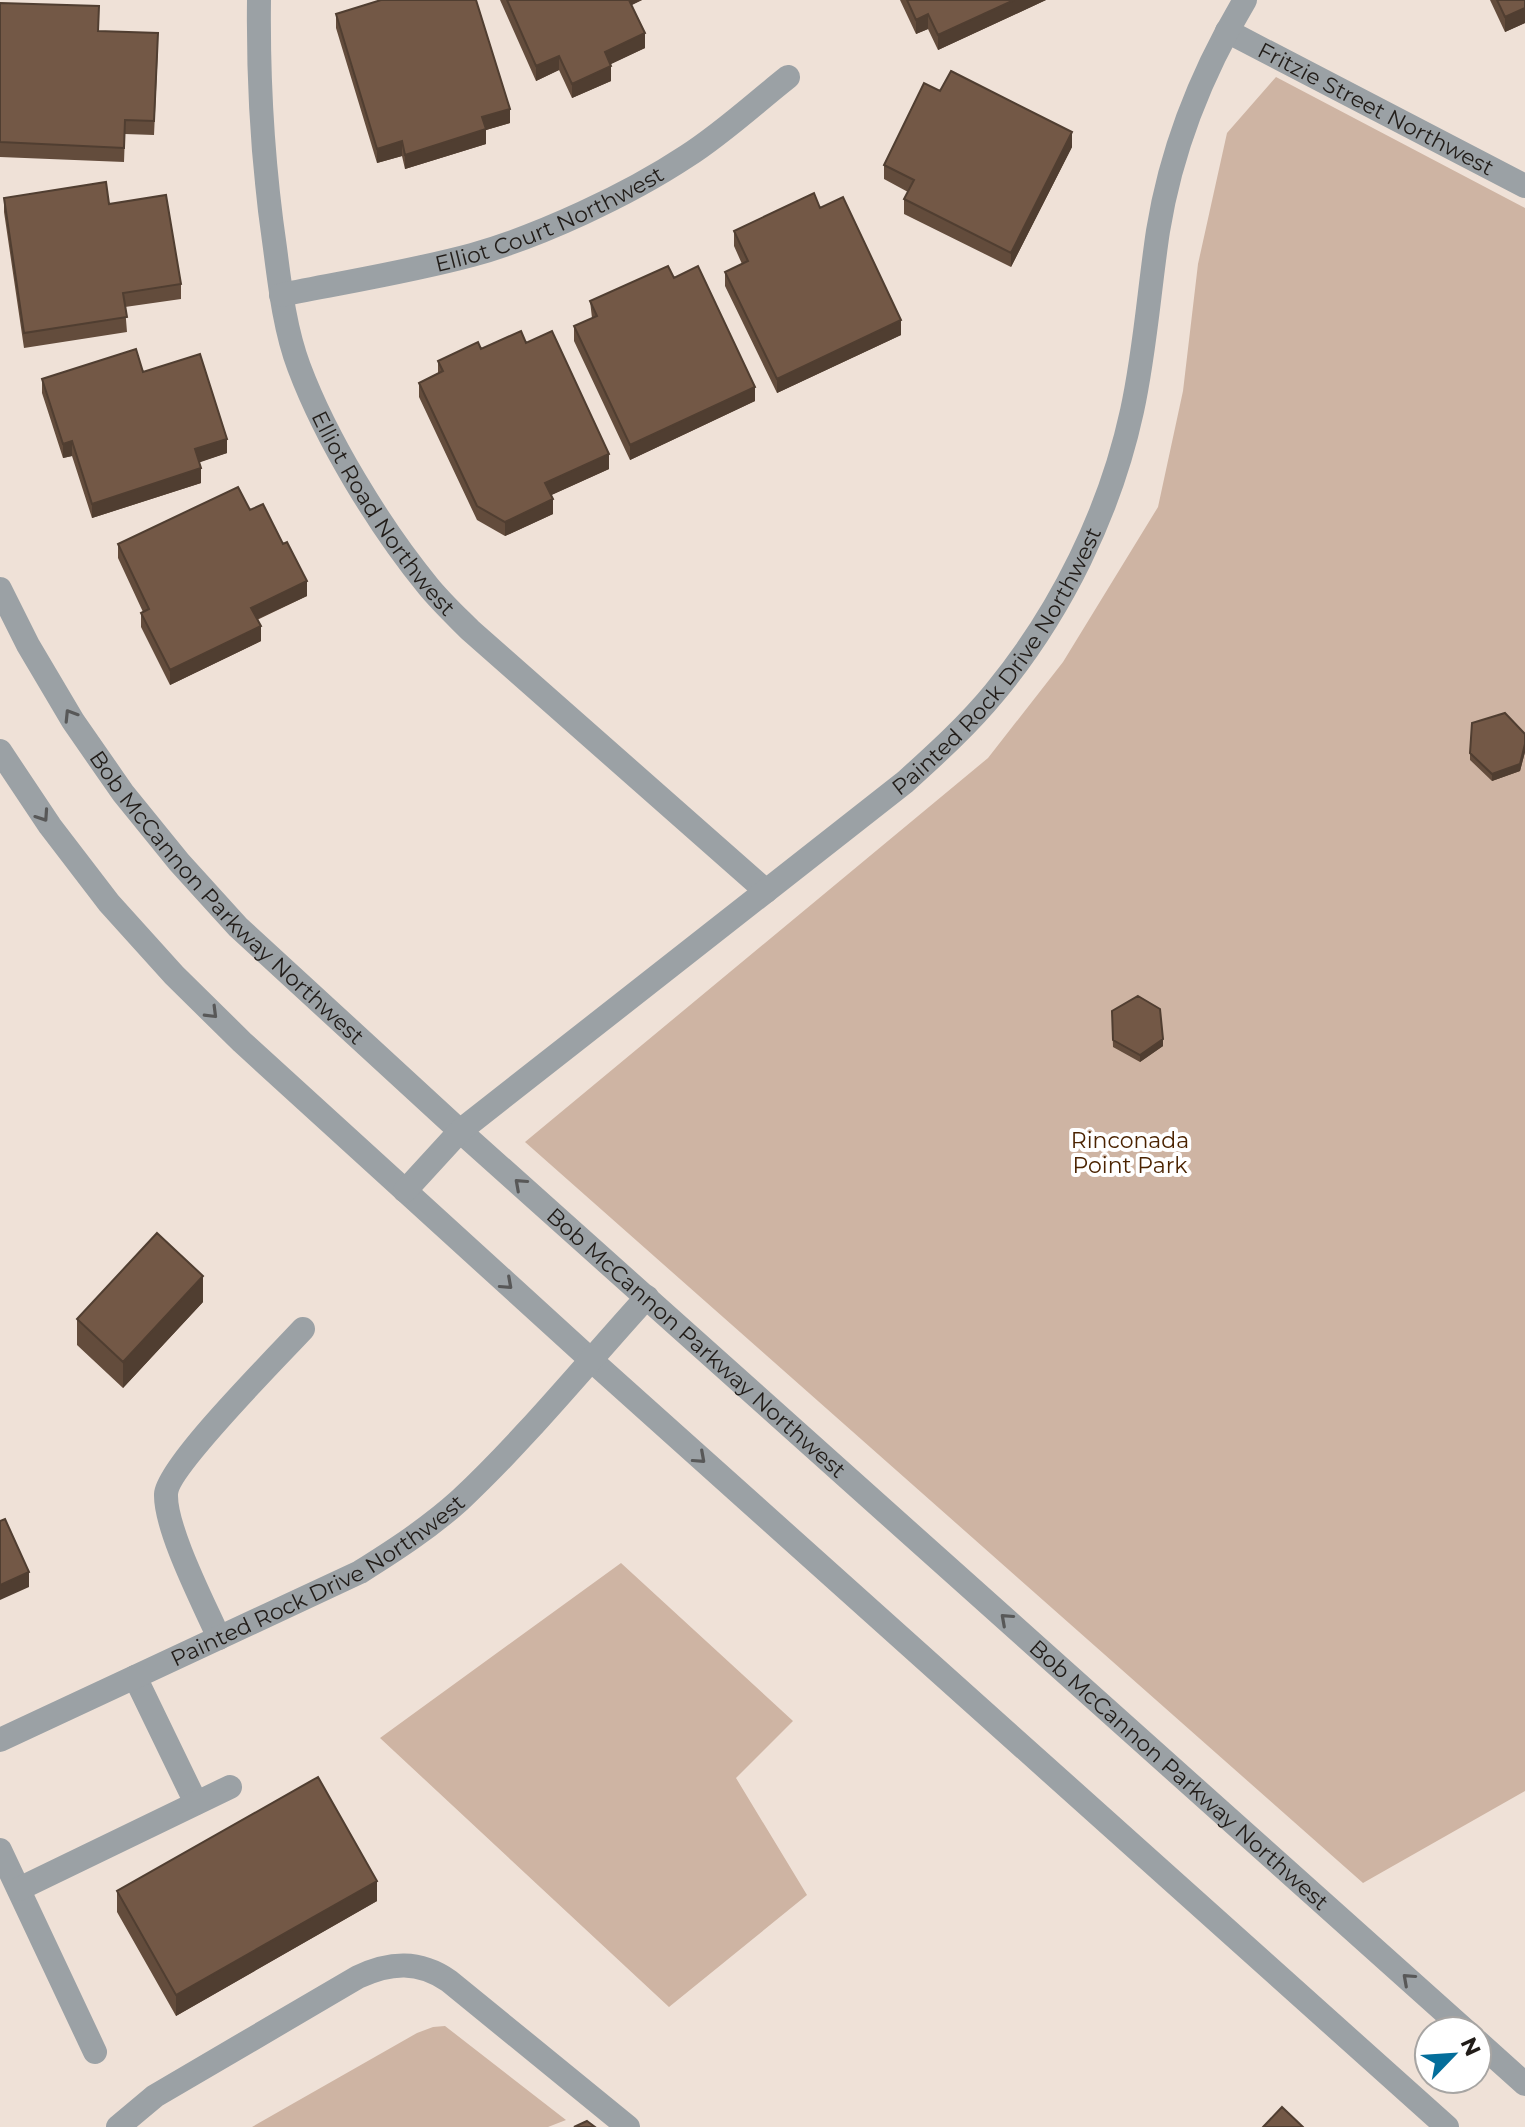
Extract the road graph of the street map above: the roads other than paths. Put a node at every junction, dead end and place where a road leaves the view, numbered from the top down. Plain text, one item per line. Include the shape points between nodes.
1 (259, 0) edge
2 (1240, 2) edge
3 (1227, 31) junction
4 (788, 77) dead end
5 (1525, 186) edge
6 (281, 295) junction
7 (0, 589) edge
8 (0, 751) edge
9 (766, 891) junction
10 (460, 1131) junction
11 (405, 1191) junction
12 (647, 1297) junction
13 (303, 1329) dead end
14 (590, 1359) junction
15 (219, 1638) junction
16 (135, 1677) junction
17 (0, 1740) edge
18 (230, 1787) dead end
19 (196, 1803) junction
20 (0, 1850) edge
21 (19, 1889) junction
22 (1448, 2015) edge
23 (95, 2052) dead end
24 (1493, 2055) edge
25 (1525, 2084) edge
26 (118, 2127) edge
27 (628, 2127) edge
28 (1447, 2127) edge

1 - 6 street, Elliot Road Northwest via 264,173
2 - 3 street, Painted Rock Drive Northwest
3 - 5 street, Fritzie Street Northwest
3 - 9 street, Painted Rock Drive Northwest via 1195,99 1174,163 1159,228 1132,415 1115,473 1067,584 995,691 953,739
4 - 6 street, Elliot Court Northwest via 690,154 633,188 550,226 475,254
6 - 9 street, Elliot Road Northwest via 298,365 325,429 429,587 470,630
10 -> 7 street, Bob McCannon Parkway Northwest via 291,978 179,862 73,721
8 -> 11 street via 109,903 174,975
9 - 10 street, Painted Rock Drive Northwest
10 - 11 street, Painted Rock Drive Northwest
12 -> 10 street, Bob McCannon Parkway Northwest
11 -> 14 street
12 - 14 street, Painted Rock Drive Northwest
22 -> 12 street, Bob McCannon Parkway Northwest
13 - 15 street via 179,1464 166,1493 174,1534
14 - 15 street, Painted Rock Drive Northwest via 469,1490 412,1538 360,1572
14 -> 28 street
15 - 16 street, Painted Rock Drive Northwest
16 - 17 street, Painted Rock Drive Northwest
16 - 19 street
18 - 19 street
19 - 21 street
20 - 21 street
21 - 23 street
24 - 25 street
26 - 27 street via 155,2096 358,1977 403,1964 449,1981

